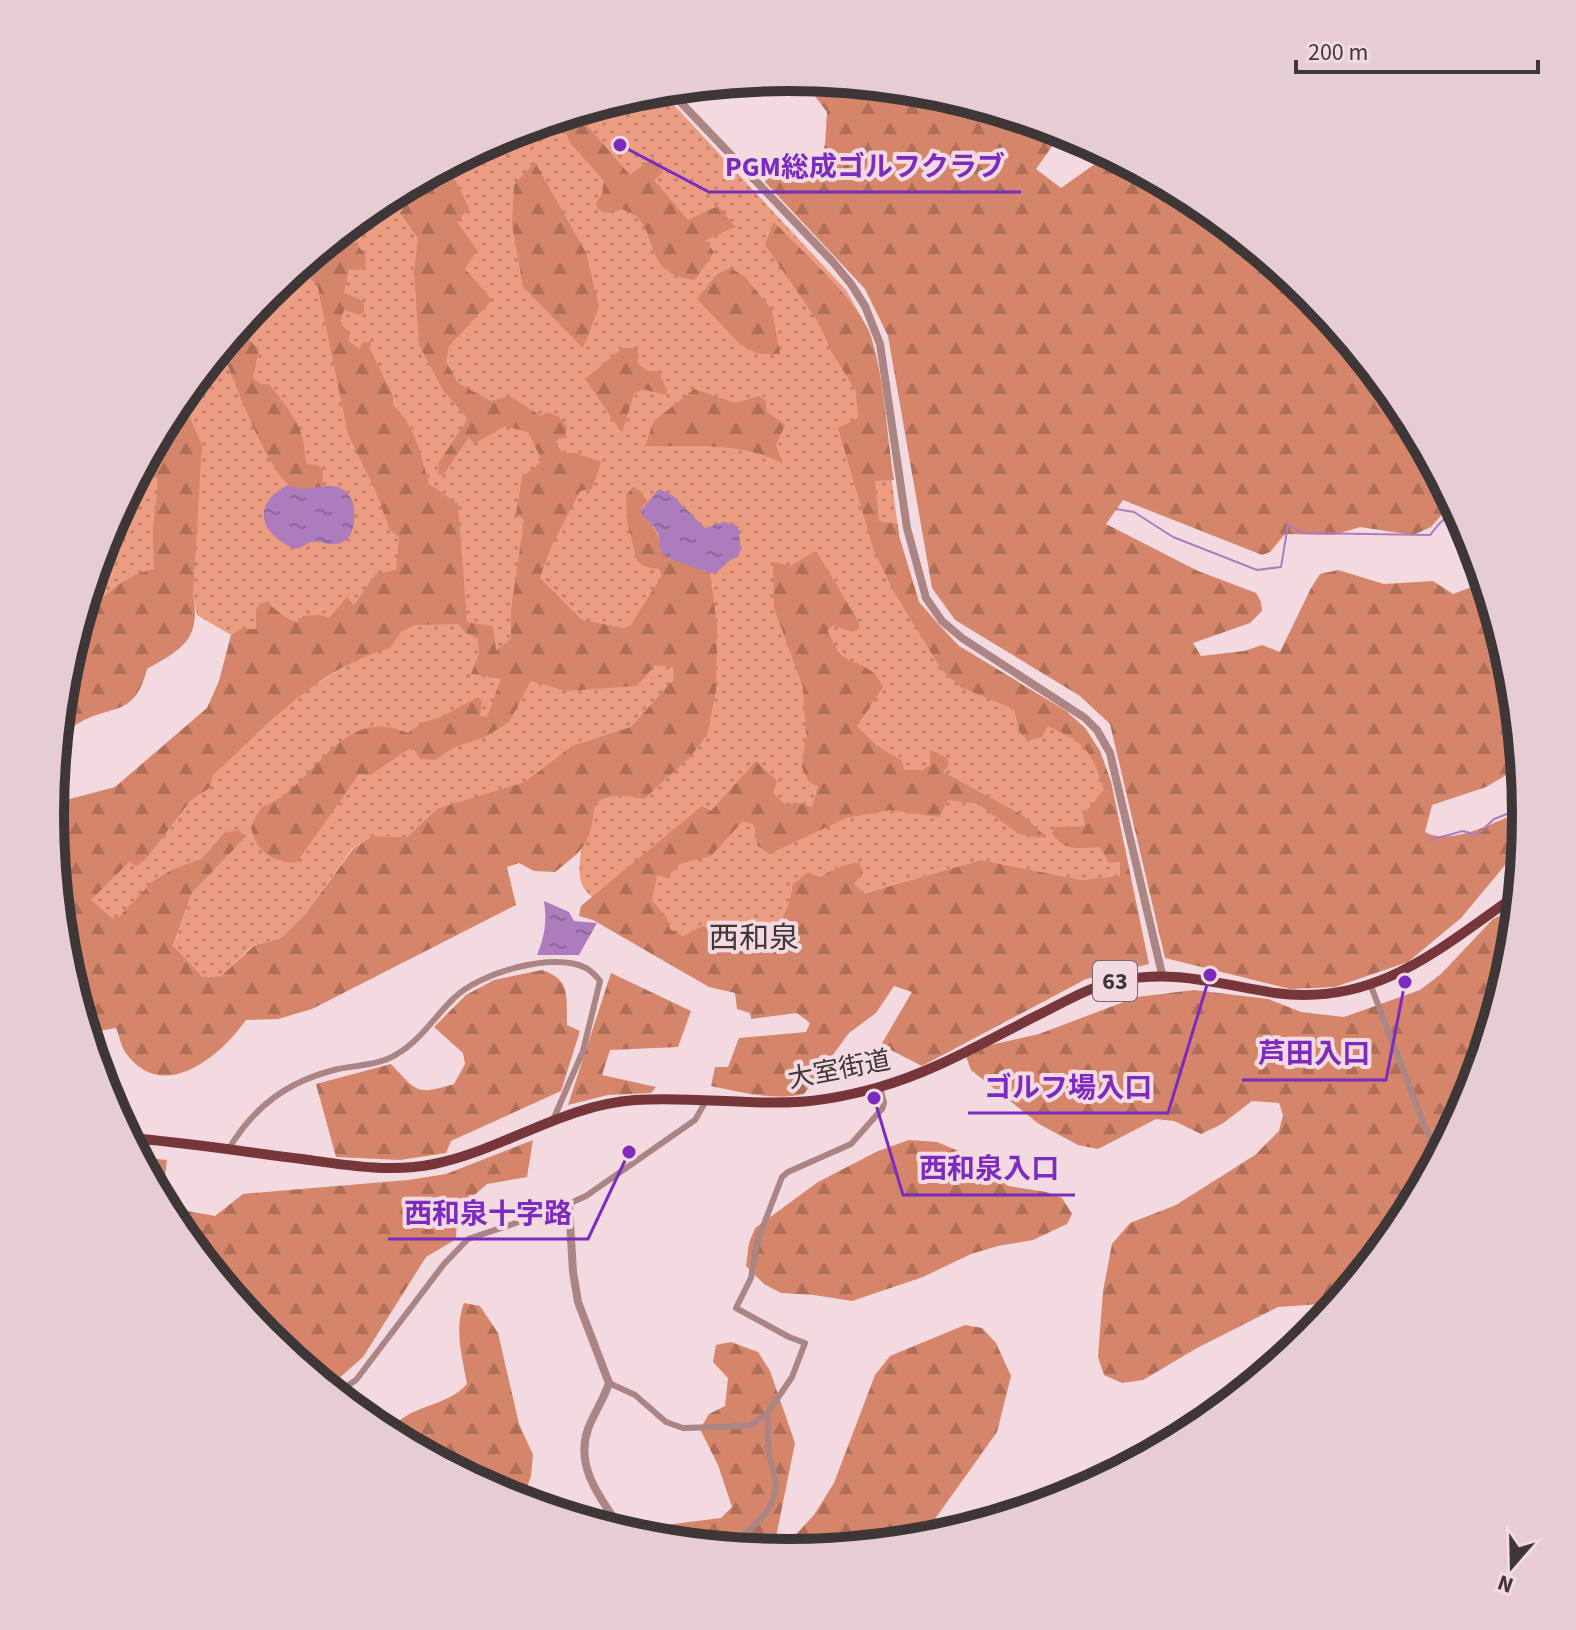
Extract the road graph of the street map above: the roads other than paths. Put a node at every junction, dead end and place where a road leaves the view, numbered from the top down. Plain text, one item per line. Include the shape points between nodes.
1 (678, 100) edge
2 (1507, 902) edge
3 (1162, 974) junction
4 (1371, 986) junction
5 (880, 1087) junction
6 (706, 1101) junction
7 (553, 1120) junction
8 (141, 1140) edge
9 (1433, 1142) edge
10 (228, 1150) junction
11 (569, 1205) junction
12 (609, 1383) junction
13 (345, 1387) edge
14 (767, 1414) junction
15 (614, 1517) edge
16 (740, 1537) edge

1 - 3 street via 833,262 865,306 880,344 907,528 926,598 962,638 1097,730 1110,753
2 - 4 main road, 大室街道 / 63 via 1418,963
3 - 4 main road, 大室街道 / 63 via 1313,996
3 - 5 main road, 大室街道 / 63 via 1084,992 910,1078
4 - 9 street
5 - 6 main road, 大室街道 / 63 via 799,1102
5 - 14 street via 882,1109 851,1144 782,1177 757,1242 751,1278 736,1308 805,1343 792,1377
6 - 7 main road, 大室街道 / 63 via 635,1100
6 - 11 street via 695,1120 678,1133
7 - 10 main road, 大室街道 / 63 via 479,1152 413,1167 368,1167
7 - 10 street via 583,1051 600,981 589,969 562,963 518,968 476,982 398,1054 337,1070 270,1099 239,1130
8 - 10 main road, 大室街道 / 63
11 - 12 street via 578,1302
11 - 13 street via 468,1239
12 - 14 street via 683,1428 749,1426
12 - 15 street via 588,1429 584,1455 592,1484
14 - 16 street via 775,1490 770,1508

